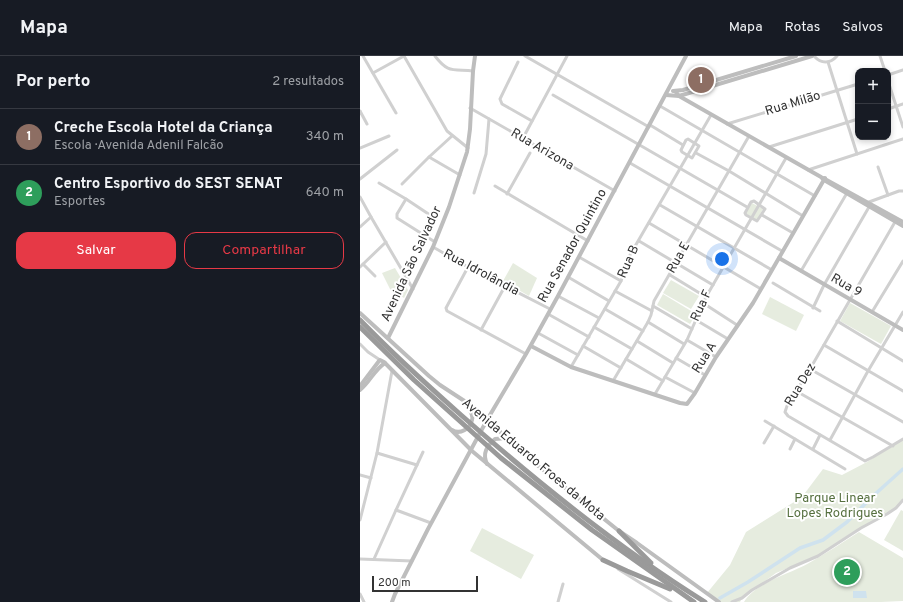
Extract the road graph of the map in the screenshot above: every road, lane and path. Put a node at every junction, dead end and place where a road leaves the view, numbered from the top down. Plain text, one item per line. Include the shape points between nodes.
1 (363, 56) edge
2 (404, 56) edge
3 (435, 56) edge
4 (475, 56) edge
5 (525, 56) edge
6 (567, 56) edge
7 (686, 56) edge
8 (796, 56) edge
9 (813, 56) edge
10 (837, 56) edge
11 (880, 56) edge
12 (518, 62) dead end
13 (828, 62) junction
14 (782, 63) junction
15 (884, 68) edge
16 (473, 70) junction
17 (903, 70) edge
18 (373, 73) junction
19 (557, 74) junction
20 (891, 74) edge
21 (718, 82) junction
22 (855, 85) edge
23 (837, 90) junction
24 (891, 90) edge
25 (675, 91) junction
26 (691, 92) junction
27 (667, 94) junction
28 (553, 95) dead end
29 (679, 96) junction
30 (903, 104) edge
31 (660, 106) junction
32 (896, 106) junction
33 (470, 108) junction
34 (891, 108) edge
35 (703, 110) junction
36 (360, 113) edge
37 (396, 113) dead end
38 (711, 115) junction
39 (489, 120) junction
40 (855, 120) edge
41 (532, 121) junction
42 (847, 122) junction
43 (367, 124) dead end
44 (727, 124) junction
45 (650, 126) junction
46 (903, 126) edge
47 (702, 131) junction
48 (389, 136) dead end
49 (452, 136) junction
50 (749, 136) junction
51 (522, 138) junction
52 (903, 139) edge
53 (695, 143) junction
54 (640, 144) junction
55 (683, 144) junction
56 (767, 147) junction
57 (360, 148) edge
58 (468, 148) junction
59 (397, 150) dead end
60 (530, 153) dead end
61 (696, 153) junction
62 (739, 153) junction
63 (857, 154) junction
64 (687, 156) junction
65 (429, 157) junction
66 (786, 158) junction
67 (630, 163) junction
68 (878, 167) dead end
69 (681, 168) junction
70 (808, 170) junction
71 (729, 171) junction
72 (777, 174) junction
73 (460, 175) junction
74 (360, 179) edge
75 (823, 179) junction
76 (379, 183) dead end
77 (402, 184) dead end
78 (495, 186) dead end
79 (670, 186) junction
80 (718, 189) junction
81 (615, 191) junction
82 (903, 191) edge
83 (474, 193) dead end
84 (766, 193) junction
85 (507, 194) junction
86 (847, 194) junction
87 (888, 195) junction
88 (360, 196) edge
89 (815, 196) junction
90 (406, 199) junction
91 (759, 204) junction
92 (869, 204) junction
93 (660, 205) junction
94 (748, 207) junction
95 (708, 208) junction
96 (762, 215) junction
97 (803, 216) junction
98 (371, 217) junction
99 (436, 219) dead end
100 (752, 219) junction
101 (895, 222) junction
102 (903, 222) edge
103 (649, 223) junction
104 (698, 226) junction
105 (903, 226) edge
106 (360, 227) edge
107 (746, 229) junction
108 (793, 234) junction
109 (588, 241) junction
110 (639, 241) junction
111 (386, 242) junction
112 (435, 242) junction
113 (686, 245) junction
114 (433, 247) junction
115 (734, 248) junction
116 (782, 251) junction
117 (579, 257) junction
118 (779, 258) junction
119 (903, 261) edge
120 (676, 262) junction
121 (361, 265) edge
122 (723, 266) junction
123 (468, 267) junction
124 (772, 270) junction
125 (801, 271) junction
126 (670, 274) junction
127 (375, 276) dead end
128 (568, 277) junction
129 (621, 281) junction
130 (773, 283) dead end
131 (713, 285) junction
132 (824, 285) junction
133 (505, 286) junction
134 (761, 288) junction
135 (413, 289) junction
136 (615, 291) junction
137 (558, 296) junction
138 (706, 296) junction
139 (850, 300) junction
140 (609, 301) junction
141 (702, 303) junction
142 (653, 306) junction
143 (814, 308) junction
144 (605, 309) junction
145 (652, 311) junction
146 (820, 311) dead end
147 (549, 312) junction
148 (872, 312) junction
149 (903, 312) edge
150 (360, 313) edge
151 (599, 318) junction
152 (360, 320) edge
153 (696, 320) junction
154 (838, 321) junction
155 (648, 322) junction
156 (738, 325) junction
157 (895, 326) junction
158 (360, 327) edge
159 (594, 328) junction
160 (692, 329) junction
161 (481, 330) junction
162 (903, 330) edge
163 (642, 331) junction
164 (538, 333) junction
165 (589, 337) junction
166 (388, 338) junction
167 (637, 340) junction
168 (687, 340) junction
169 (728, 340) junction
170 (360, 344) edge
171 (684, 344) junction
172 (824, 345) junction
173 (531, 346) junction
174 (583, 346) junction
175 (632, 349) junction
176 (881, 349) junction
177 (526, 354) junction
178 (578, 355) junction
179 (716, 357) junction
180 (676, 358) junction
181 (626, 359) junction
182 (380, 360) junction
183 (903, 361) edge
184 (385, 363) junction
185 (673, 363) junction
186 (571, 367) junction
187 (621, 368) junction
188 (810, 369) junction
189 (392, 371) junction
190 (868, 371) junction
191 (705, 376) junction
192 (665, 377) junction
193 (612, 381) junction
194 (663, 381) junction
195 (360, 386) edge
196 (360, 390) edge
197 (796, 391) junction
198 (903, 391) edge
199 (695, 393) junction
200 (655, 394) junction
201 (855, 394) junction
202 (465, 401) junction
203 (843, 418) junction
204 (487, 420) junction
205 (765, 420) dead end
206 (903, 422) edge
207 (445, 426) junction
208 (493, 426) junction
209 (774, 426) junction
210 (483, 429) junction
211 (820, 435) junction
212 (507, 438) junction
213 (796, 439) junction
214 (903, 439) edge
215 (830, 440) junction
216 (764, 443) dead end
217 (475, 445) junction
218 (466, 446) junction
219 (893, 446) junction
220 (790, 449) dead end
221 (813, 449) junction
222 (472, 451) junction
223 (423, 452) dead end
224 (377, 453) junction
225 (476, 455) junction
226 (469, 456) junction
227 (504, 456) junction
228 (488, 465) junction
229 (416, 466) junction
230 (845, 469) dead end
231 (360, 475) edge
232 (371, 478) junction
233 (903, 500) edge
234 (396, 510) junction
235 (361, 515) edge
236 (360, 520) edge
237 (431, 522) junction
238 (619, 531) junction
239 (360, 558) edge
240 (374, 559) junction
241 (603, 560) junction
242 (412, 561) junction
243 (669, 578) junction
244 (563, 584) dead end
245 (360, 594) edge
246 (685, 597) junction
247 (742, 598) junction
248 (364, 602) edge
249 (392, 602) edge
250 (558, 602) edge
251 (671, 602) edge
252 (694, 602) edge
253 (706, 602) edge
254 (719, 602) edge
255 (732, 602) edge
256 (741, 602) edge

1 - 18 street
2 - 18 street
2 - 49 street via 444,127
3 - 16 street via 448,69
4 - 16 street, Avenida São Salvador
5 - 19 street
6 - 19 street
7 - 27 street, Rua Senador Quintino
8 - 14 street
9 - 13 street via 820,61
9 - 14 street
10 - 13 street
11 - 15 street
12 - 41 street via 500,101
13 - 23 street
14 - 21 street
16 - 33 street, Avenida São Salvador
17 - 20 street
18 - 37 street
19 - 41 street
19 - 45 street
21 - 25 street
21 - 26 street
22 - 23 street, Rua Milão
23 - 42 street
23 - 44 street, Rua Milão
24 - 32 street
25 - 27 street
25 - 29 street
26 - 29 street
26 - 35 street via 689,98
27 - 29 street
27 - 31 street, Rua Senador Quintino
28 - 54 street
29 - 35 street
30 - 32 street
31 - 45 street, Rua Senador Quintino
31 - 47 street
32 - 34 street
32 - 46 street
33 - 39 street, Rua Arizona
33 - 58 street, Avenida São Salvador
35 - 38 street
36 - 43 street
38 - 44 street
38 - 47 street
39 - 51 street, Rua Arizona
39 - 83 street via 486,154
40 - 42 street
41 - 51 street
42 - 56 street
42 - 63 street
44 - 50 street
45 - 54 street, Rua Senador Quintino
45 - 55 street
47 - 53 street
47 - 62 street
48 - 57 street
49 - 58 street
49 - 65 street
50 - 56 street
50 - 62 street, Rua E
51 - 81 street, Rua Arizona
52 - 63 street
53 - 55 street via 688,139
53 - 61 street via 699,146
53 - 64 street, Rua B
54 - 67 street, Rua Senador Quintino
54 - 69 street
55 - 64 street via 681,151
56 - 66 street
58 - 73 street, Avenida São Salvador
59 - 74 street
60 - 85 street
61 - 64 street via 692,158
61 - 71 street
62 - 71 street, Rua E
62 - 72 street
63 - 70 street
64 - 69 street, Rua B
65 - 73 street
65 - 77 street
66 - 70 street
66 - 72 street
67 - 79 street
67 - 81 street, Rua Senador Quintino
68 - 87 street
69 - 79 street, Rua B
69 - 80 street
70 - 75 street
71 - 80 street, Rua E
71 - 84 street
72 - 84 street
72 - 89 street
73 - 112 street, Avenida São Salvador
75 - 86 street
75 - 89 street, Rua A
75 - 92 street
76 - 90 street
78 - 85 street
79 - 93 street, Rua B
79 - 95 street
80 - 94 street
80 - 95 street, Rua E
81 - 109 street, Rua Senador Quintino
82 - 87 street
84 - 91 street
84 - 97 street
85 - 109 street
86 - 92 street
86 - 125 street
87 - 92 street
88 - 98 street
89 - 97 street, Rua A
90 - 99 street
90 - 112 street via 396,214 397,218
91 - 94 street via 753,201
91 - 96 street via 765,209
91 - 100 street, Rua F
92 - 101 street
92 - 102 street
92 - 132 street
93 - 103 street, Rua B
93 - 104 street
94 - 100 street via 745,214
95 - 104 street, Rua E
95 - 107 street
96 - 100 street via 757,221
96 - 108 street
97 - 108 street, Rua A
98 - 106 street
98 - 111 street
100 - 107 street, Rua F
101 - 105 street
101 - 139 street, Rua Dez
103 - 110 street, Rua B
103 - 113 street
104 - 113 street, Rua E
104 - 115 street
107 - 115 street, Rua F
107 - 116 street
108 - 116 street, Rua A
109 - 117 street, Rua Senador Quintino
110 - 120 street
110 - 129 street, Rua B via 630,255
111 - 121 street
111 - 135 street
112 - 114 street, Avenida São Salvador
113 - 120 street, Rua E
113 - 122 street
114 - 123 street, Rua Idrolândia
114 - 135 street, Avenida São Salvador
115 - 122 street, Rua F
115 - 124 street
116 - 118 street, Rua A
117 - 128 street, Rua Senador Quintino
117 - 129 street
118 - 124 street, Rua A
118 - 125 street, Rua 9
119 - 148 street
120 - 126 street, Rua E
120 - 131 street
121 - 127 street
122 - 131 street, Rua F
122 - 134 street
123 - 133 street, Rua Idrolândia
123 - 161 street via 446,308 450,313
124 - 134 street, Rua A
125 - 132 street, Rua 9
126 - 138 street
126 - 142 street, Rua E
128 - 137 street, Rua Senador Quintino
128 - 140 street
129 - 136 street, Rua B
130 - 143 street
131 - 138 street, Rua F
132 - 139 street, Rua 9
132 - 143 street
133 - 147 street, Rua Idrolândia
133 - 161 street
134 - 156 street, Rua A
135 - 166 street, Avenida São Salvador
136 - 140 street, Rua B
136 - 145 street
137 - 147 street, Rua Senador Quintino
137 - 151 street
138 - 141 street, Rua F
139 - 148 street, Rua 9
139 - 154 street, Rua Dez
140 - 144 street, Rua B
141 - 153 street, Rua F
141 - 156 street
142 - 145 street, Rua E
142 - 160 street
143 - 146 street
144 - 151 street, Rua B
144 - 163 street
145 - 155 street, Rua E
147 - 164 street, Rua Senador Quintino
147 - 165 street, Rua Idrolândia
148 - 157 street, Rua 9
149 - 157 street
150 - 166 street
151 - 159 street, Rua B
152 - 227 highway, Avenida Eduardo Froes da Mota
153 - 160 street, Rua F
153 - 169 street
154 - 172 street, Rua Dez
154 - 176 street
155 - 163 street, Rua E
155 - 171 street
156 - 169 street, Rua A
157 - 162 street, Rua 9
157 - 176 street
158 - 227 highway, Avenida Eduardo Froes da Mota via 409,376
159 - 165 street, Rua B
159 - 175 street
160 - 168 street, Rua F
161 - 177 street
163 - 167 street, Rua E
164 - 173 street, Rua Senador Quintino
164 - 178 street
165 - 174 street, Rua B
166 - 202 street via 440,385
167 - 175 street, Rua E
167 - 185 street
168 - 171 street, Rua F
168 - 179 street
169 - 179 street, Rua A
170 - 182 street
171 - 180 street, Rua F
172 - 188 street, Rua Dez
172 - 190 street
173 - 177 street, Rua Senador Quintino
173 - 186 street, Rua A
174 - 178 street, Rua B
174 - 187 street
175 - 181 street, Rua E
176 - 183 street
176 - 190 street
177 - 204 street, Rua Senador Quintino
178 - 186 street, Rua B
179 - 191 street, Rua A
180 - 185 street, Rua F
180 - 191 street
181 - 187 street, Rua E
181 - 194 street
182 - 184 street
182 - 195 street
184 - 189 street
184 - 196 street via 378,367
185 - 192 street, Rua F
186 - 193 street, Rua A
187 - 193 street, Rua E
188 - 197 street, Rua Dez
188 - 201 street
189 - 207 street
189 - 224 street
190 - 198 street
190 - 201 street
191 - 199 street, Rua A
192 - 194 street, Rua F
192 - 199 street
193 - 200 street, Rua A
194 - 200 street, Rua F
197 - 203 street
197 - 211 street, Rua Dez via 785,412
199 - 200 street, Rua A via 689,402 684,404
201 - 203 street
201 - 206 street
202 - 204 street
202 - 207 street via 473,419 468,426 457,432
203 - 215 street
203 - 219 street
204 - 208 street
204 - 210 street, Rua Senador Quintino
205 - 209 street
207 - 218 street
208 - 210 street
208 - 212 street
209 - 213 street
209 - 216 street
210 - 217 street, Rua Senador Quintino
211 - 215 street, Rua Dez
211 - 221 street
212 - 228 street via 495,439 485,450
212 - 238 street
213 - 220 street
213 - 221 street
214 - 219 street
215 - 219 street, Rua Dez via 865,461
217 - 218 street
217 - 222 street, Rua Senador Quintino
218 - 222 street
221 - 230 street
222 - 225 street
222 - 226 street, Rua Senador Quintino
223 - 229 street
224 - 229 street
224 - 232 street
225 - 226 street
225 - 228 street
226 - 237 street, Rua Senador Quintino
227 - 243 highway, Avenida Eduardo Froes da Mota
227 - 246 highway, Avenida Eduardo Froes da Mota via 592,530
228 - 241 street
229 - 234 street
231 - 232 street
232 - 235 street
233 - 247 street via 887,514
234 - 237 street
234 - 240 street
235 - 236 street
237 - 242 street, Rua Senador Quintino
238 - 243 highway via 649,562
238 - 254 street
239 - 240 street
240 - 242 street
241 - 246 highway
241 - 251 street
242 - 249 street, Rua Senador Quintino
243 - 253 highway, Avenida Eduardo Froes da Mota
244 - 250 street
245 - 248 street
246 - 252 highway, Avenida Eduardo Froes da Mota
247 - 255 street
247 - 256 street

